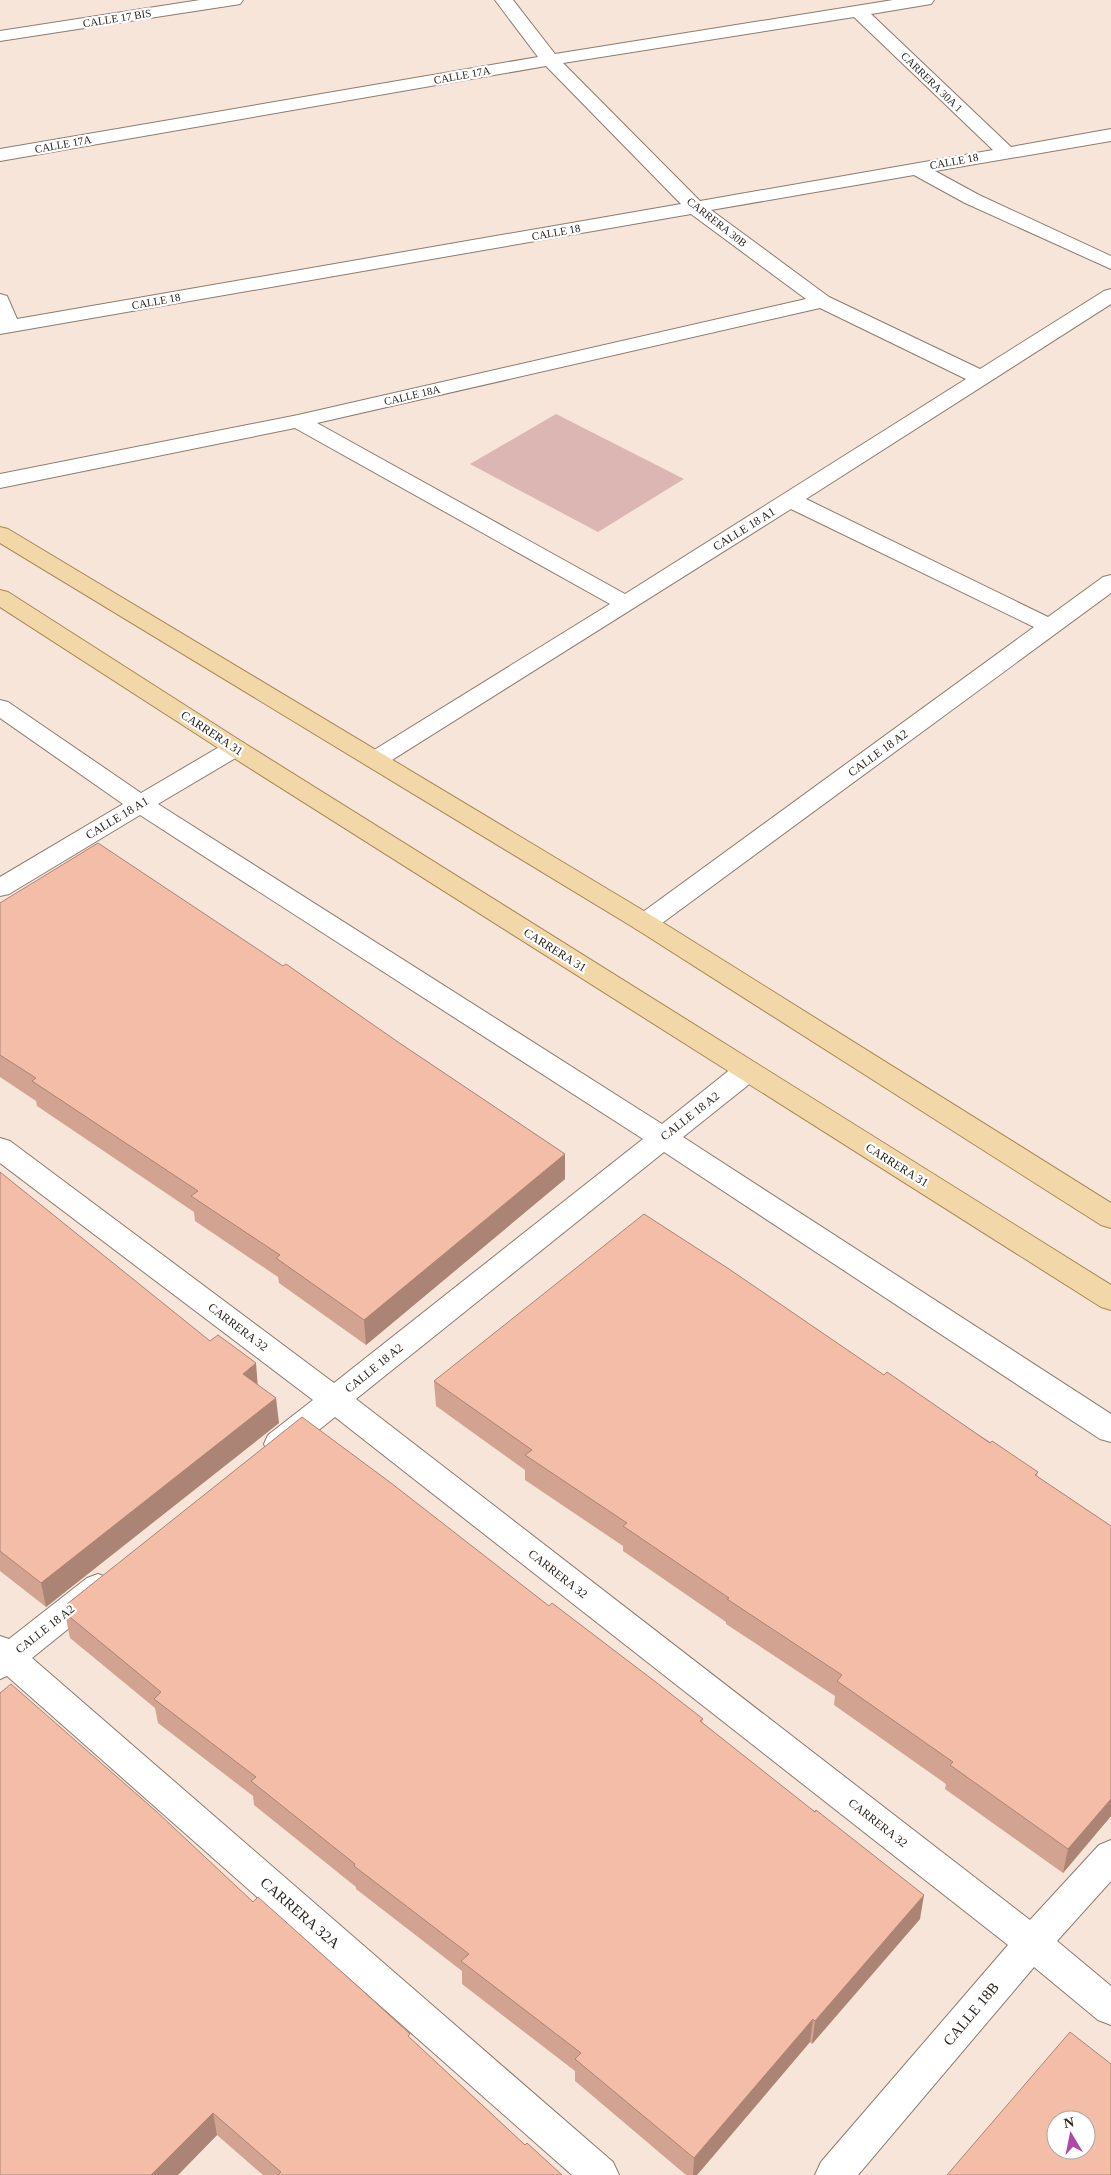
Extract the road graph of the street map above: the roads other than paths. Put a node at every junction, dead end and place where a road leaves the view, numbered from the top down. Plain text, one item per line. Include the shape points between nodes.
1 (234, 0) edge
2 (504, 0) edge
3 (925, 0) edge
4 (858, 11) junction
5 (0, 36) edge
6 (550, 60) junction
7 (1111, 134) edge
8 (1006, 152) junction
9 (0, 155) edge
10 (914, 168) junction
11 (696, 208) junction
12 (1111, 263) edge
13 (1111, 295) edge
14 (0, 300) edge
15 (822, 301) junction
16 (5, 327) edge
17 (981, 378) junction
18 (298, 421) junction
19 (0, 481) edge
20 (790, 500) junction
21 (0, 534) edge
22 (1111, 582) edge
23 (0, 597) edge
24 (626, 604) junction
25 (1050, 627) junction
26 (0, 707) edge
27 (235, 748) junction
28 (375, 760) junction
29 (140, 804) junction
30 (0, 888) edge
31 (645, 923) junction
32 (747, 1071) junction
33 (663, 1138) junction
34 (0, 1148) edge
35 (1111, 1217) edge
36 (1111, 1299) edge
37 (334, 1399) junction
38 (1111, 1430) edge
39 (257, 1461) edge
40 (117, 1572) edge
41 (3, 1658) edge
42 (1111, 1856) edge
43 (1032, 1943) junction
44 (1111, 2008) edge
45 (600, 2175) edge
46 (834, 2175) edge

1 - 5 street, CALLE 17 BIS
2 - 6 street, CARRERA 30B
3 - 4 street, CALLE 17A
4 - 6 street, CALLE 17A
4 - 8 street, CARRERA 30A 1
6 - 9 street, CALLE 17A
6 - 11 street, CARRERA 30B
7 - 8 street, CALLE 18
8 - 10 street, CALLE 18
10 - 11 street, CALLE 18
10 - 12 street
11 - 15 street, CARRERA 30B
11 - 16 street, CALLE 18
13 - 17 street, CALLE 18 A1
14 - 16 street
15 - 17 street, CARRERA 30B
15 - 18 street, CALLE 18A
17 - 20 street, CALLE 18 A1
18 - 19 street, CALLE 18A
18 - 24 street
20 - 24 street, CALLE 18 A1
20 - 25 street
21 - 28 main road
22 - 25 street, CALLE 18 A2
23 - 27 main road, CARRERA 31
24 - 28 street, CALLE 18 A1
25 - 31 street, CALLE 18 A2
26 - 29 street
27 - 29 street, CALLE 18 A1
27 - 32 main road, CARRERA 31
28 - 31 main road
29 - 30 street, CALLE 18 A1
29 - 33 street
31 - 35 main road
32 - 33 street, CALLE 18 A2
32 - 36 main road, CARRERA 31
33 - 37 street, CALLE 18 A2
33 - 38 street
34 - 37 street, CARRERA 32
37 - 39 street, CALLE 18 A2
37 - 43 street, CARRERA 32
40 - 41 street, CALLE 18 A2
41 - 45 street, CARRERA 32A
42 - 43 street, CALLE 18B
43 - 44 street, CARRERA 32
43 - 46 street, CALLE 18B

